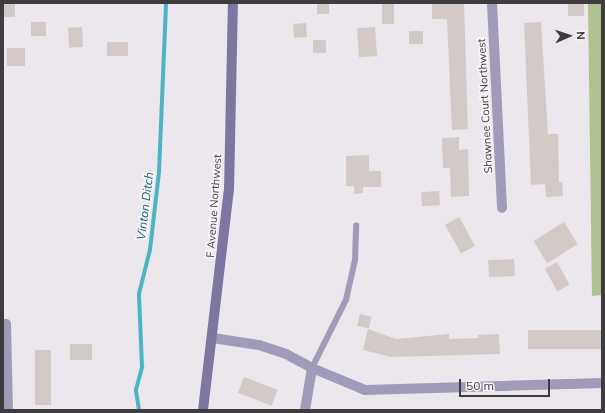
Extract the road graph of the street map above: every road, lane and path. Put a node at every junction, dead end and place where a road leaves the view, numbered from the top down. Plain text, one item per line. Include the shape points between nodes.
1 (233, 3) edge
2 (492, 3) edge
3 (502, 208) dead end
4 (356, 226) dead end
5 (4, 324) edge
6 (213, 338) junction
7 (312, 368) junction
8 (602, 383) edge
9 (8, 410) edge
10 (203, 410) edge
11 (305, 410) edge

1 - 6 main road, F Avenue Northwest via 229,190
2 - 3 street, Shawnee Court Northwest
4 - 7 lane via 355,260 346,300
5 - 9 street
6 - 7 street via 259,345 286,354
6 - 10 main road, F Avenue Northwest
7 - 8 street via 365,390
7 - 11 street

